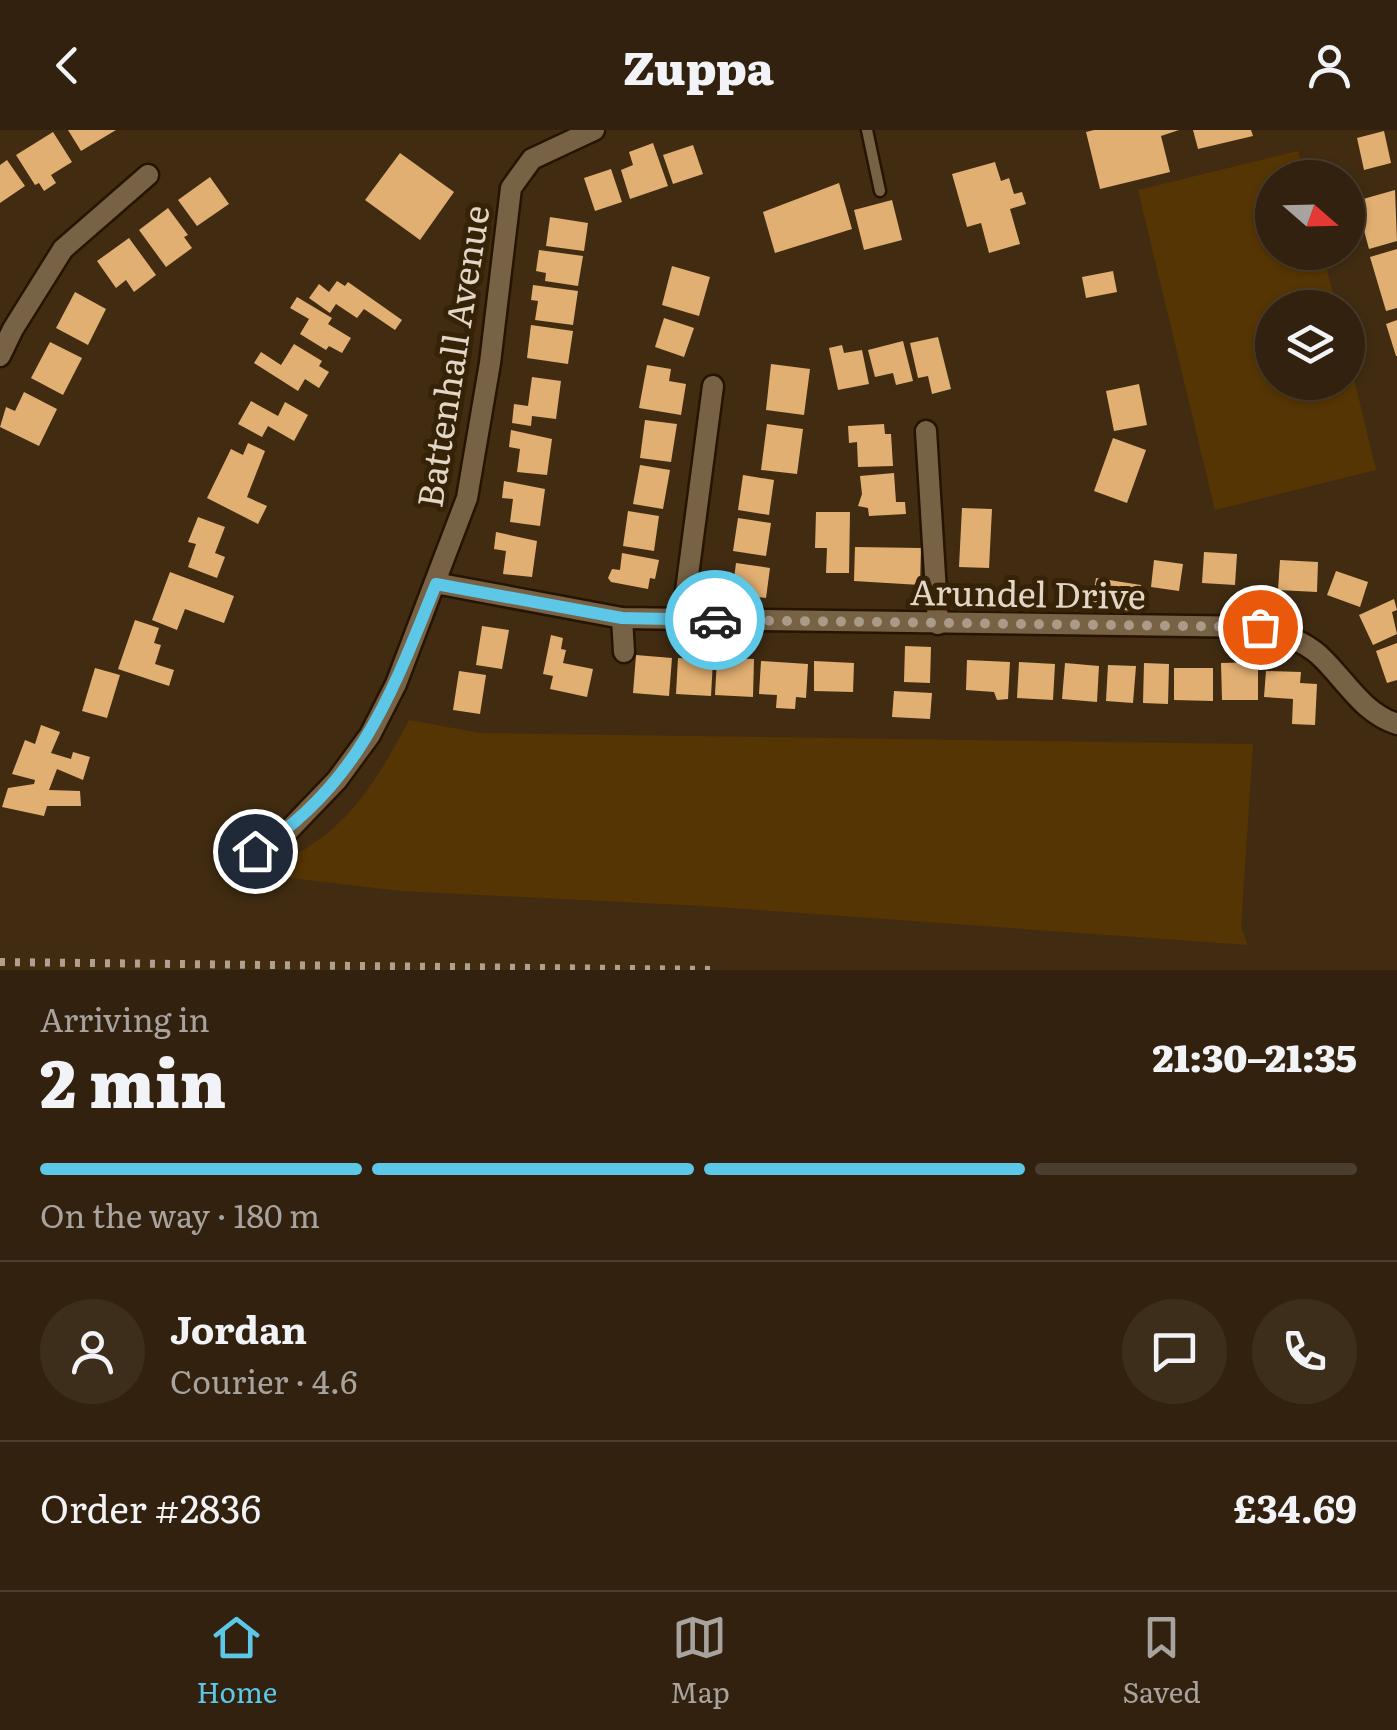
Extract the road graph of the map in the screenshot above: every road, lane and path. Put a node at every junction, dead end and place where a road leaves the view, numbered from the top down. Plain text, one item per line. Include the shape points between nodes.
1 (594, 130) edge
2 (867, 130) edge
3 (148, 175) dead end
4 (880, 191) dead end
5 (0, 356) edge
6 (713, 386) dead end
7 (926, 430) dead end
8 (436, 584) junction
9 (622, 618) junction
10 (682, 620) junction
11 (938, 624) junction
12 (624, 652) dead end
13 (1397, 724) edge
14 (236, 863) dead end

1 - 8 street, Battenhall Avenue via 532,159 511,188 467,498
2 - 4 lane
3 - 5 street via 63,249
6 - 10 street
7 - 11 street
8 - 9 street, Arundel Drive
8 - 14 street, Battenhall Avenue via 370,735 289,830
9 - 10 street, Arundel Drive
9 - 12 street
10 - 11 street, Arundel Drive
11 - 13 street, Arundel Drive via 1260,627 1317,653 1372,714

